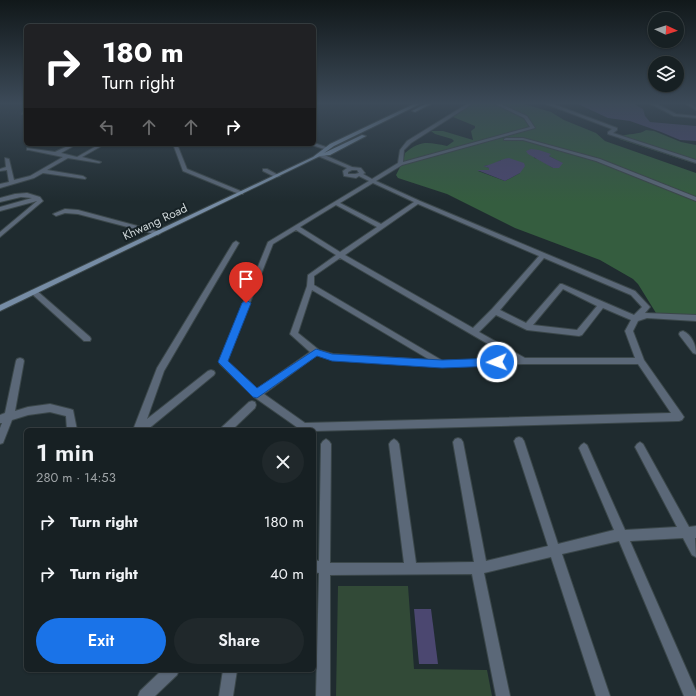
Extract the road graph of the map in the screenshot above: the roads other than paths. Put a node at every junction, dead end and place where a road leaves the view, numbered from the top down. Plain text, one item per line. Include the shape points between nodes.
1 (352, 136) edge
2 (364, 136) edge
3 (418, 136) edge
4 (502, 136) edge
5 (620, 136) edge
6 (493, 139) junction
7 (316, 145) edge
8 (71, 146) edge
9 (99, 146) edge
10 (176, 146) edge
11 (29, 149) dead end
12 (327, 149) junction
13 (56, 154) junction
14 (68, 156) junction
15 (317, 157) junction
16 (78, 158) junction
17 (7, 160) dead end
18 (99, 162) dead end
19 (696, 162) edge
20 (400, 164) junction
21 (8, 168) junction
22 (351, 168) junction
23 (0, 170) edge
24 (265, 170) dead end
25 (43, 171) junction
26 (345, 171) junction
27 (360, 175) junction
28 (277, 176) junction
29 (83, 178) dead end
30 (374, 181) junction
31 (12, 182) junction
32 (0, 186) edge
33 (241, 193) junction
34 (39, 198) junction
35 (696, 199) edge
36 (0, 200) edge
37 (418, 202) junction
38 (337, 204) junction
39 (0, 209) edge
40 (56, 214) dead end
41 (382, 227) junction
42 (297, 228) junction
43 (158, 233) junction
44 (0, 235) edge
45 (236, 243) dead end
46 (340, 255) junction
47 (543, 255) junction
48 (310, 286) junction
49 (34, 292) junction
50 (602, 305) junction
51 (0, 308) edge
52 (495, 311) junction
53 (696, 318) edge
54 (635, 319) junction
55 (527, 327) junction
56 (474, 332) junction
57 (683, 334) dead end
58 (87, 339) dead end
59 (696, 351) edge
60 (316, 352) junction
61 (20, 361) dead end
62 (524, 361) junction
63 (640, 361) junction
64 (442, 364) junction
65 (211, 373) dead end
66 (257, 394) junction
67 (252, 404) dead end
68 (4, 417) edge
69 (72, 428) edge
70 (140, 428) edge
71 (142, 428) edge
72 (227, 428) edge
73 (0, 440) edge
74 (519, 441) dead end
75 (458, 442) dead end
76 (326, 444) dead end
77 (394, 444) dead end
78 (640, 447) dead end
79 (584, 448) dead end
80 (691, 533) edge
81 (621, 536) junction
82 (555, 550) junction
83 (696, 551) edge
84 (320, 567) edge
85 (479, 568) junction
86 (411, 569) junction
87 (170, 672) edge
88 (230, 672) edge
89 (145, 696) edge
90 (226, 696) edge
91 (323, 696) edge
92 (504, 696) edge
93 (603, 696) edge
94 (691, 696) edge

1 - 12 main road, Khwang Road
2 - 15 main road, Khwang Road
3 - 20 street via 402,150
4 - 6 street
5 - 19 street
6 - 20 street
6 - 35 street via 524,139 598,160
7 - 12 street
8 - 13 street
9 - 16 street
10 - 33 street via 185,170
11 - 13 street
12 - 15 main road, Khwang Road
13 - 14 street
14 - 16 street
14 - 25 street
15 - 22 street
15 - 26 street
15 - 28 main road, Khwang Road
16 - 18 street
17 - 21 street
20 - 30 street
21 - 23 street
21 - 31 street
22 - 26 street
22 - 27 street via 361,171
24 - 28 street
25 - 29 street
25 - 31 street
26 - 27 street via 348,176
27 - 30 street
28 - 33 main road, Khwang Road
30 - 37 street
30 - 38 street
31 - 32 street
33 - 43 main road, Khwang Road
34 - 36 street via 21,196
34 - 39 street
34 - 44 street via 40,201 36,205
37 - 41 street
37 - 47 street
38 - 41 street
38 - 42 street
40 - 43 street via 65,211 78,212
41 - 46 street
42 - 46 street
42 - 66 street via 270,243 223,362
43 - 49 main road, Khwang Road
45 - 70 street via 160,370
46 - 48 street via 311,275
46 - 56 street
47 - 52 street
47 - 54 street via 634,293 646,307
48 - 60 street via 294,334
48 - 64 street
49 - 51 main road, Khwang Road
49 - 58 street
50 - 54 street
50 - 55 street via 579,333
50 - 55 street via 562,286
52 - 55 street
52 - 56 street
53 - 54 street via 647,315
54 - 63 street via 629,331
56 - 62 street
57 - 59 street
60 - 64 street via 332,357
60 - 66 street
61 - 68 street
62 - 63 street
62 - 64 street
63 - 66 street via 679,417 304,427
65 - 71 street
67 - 72 street
68 - 69 street via 50,408 70,414
68 - 73 street
74 - 82 street
75 - 85 street
76 - 84 street
77 - 86 street
78 - 80 street
79 - 81 street
80 - 81 street
80 - 83 street
81 - 82 street
81 - 94 street
82 - 85 street
82 - 93 street
84 - 86 street
84 - 91 street
85 - 86 street
85 - 92 street
87 - 89 street
88 - 90 street

